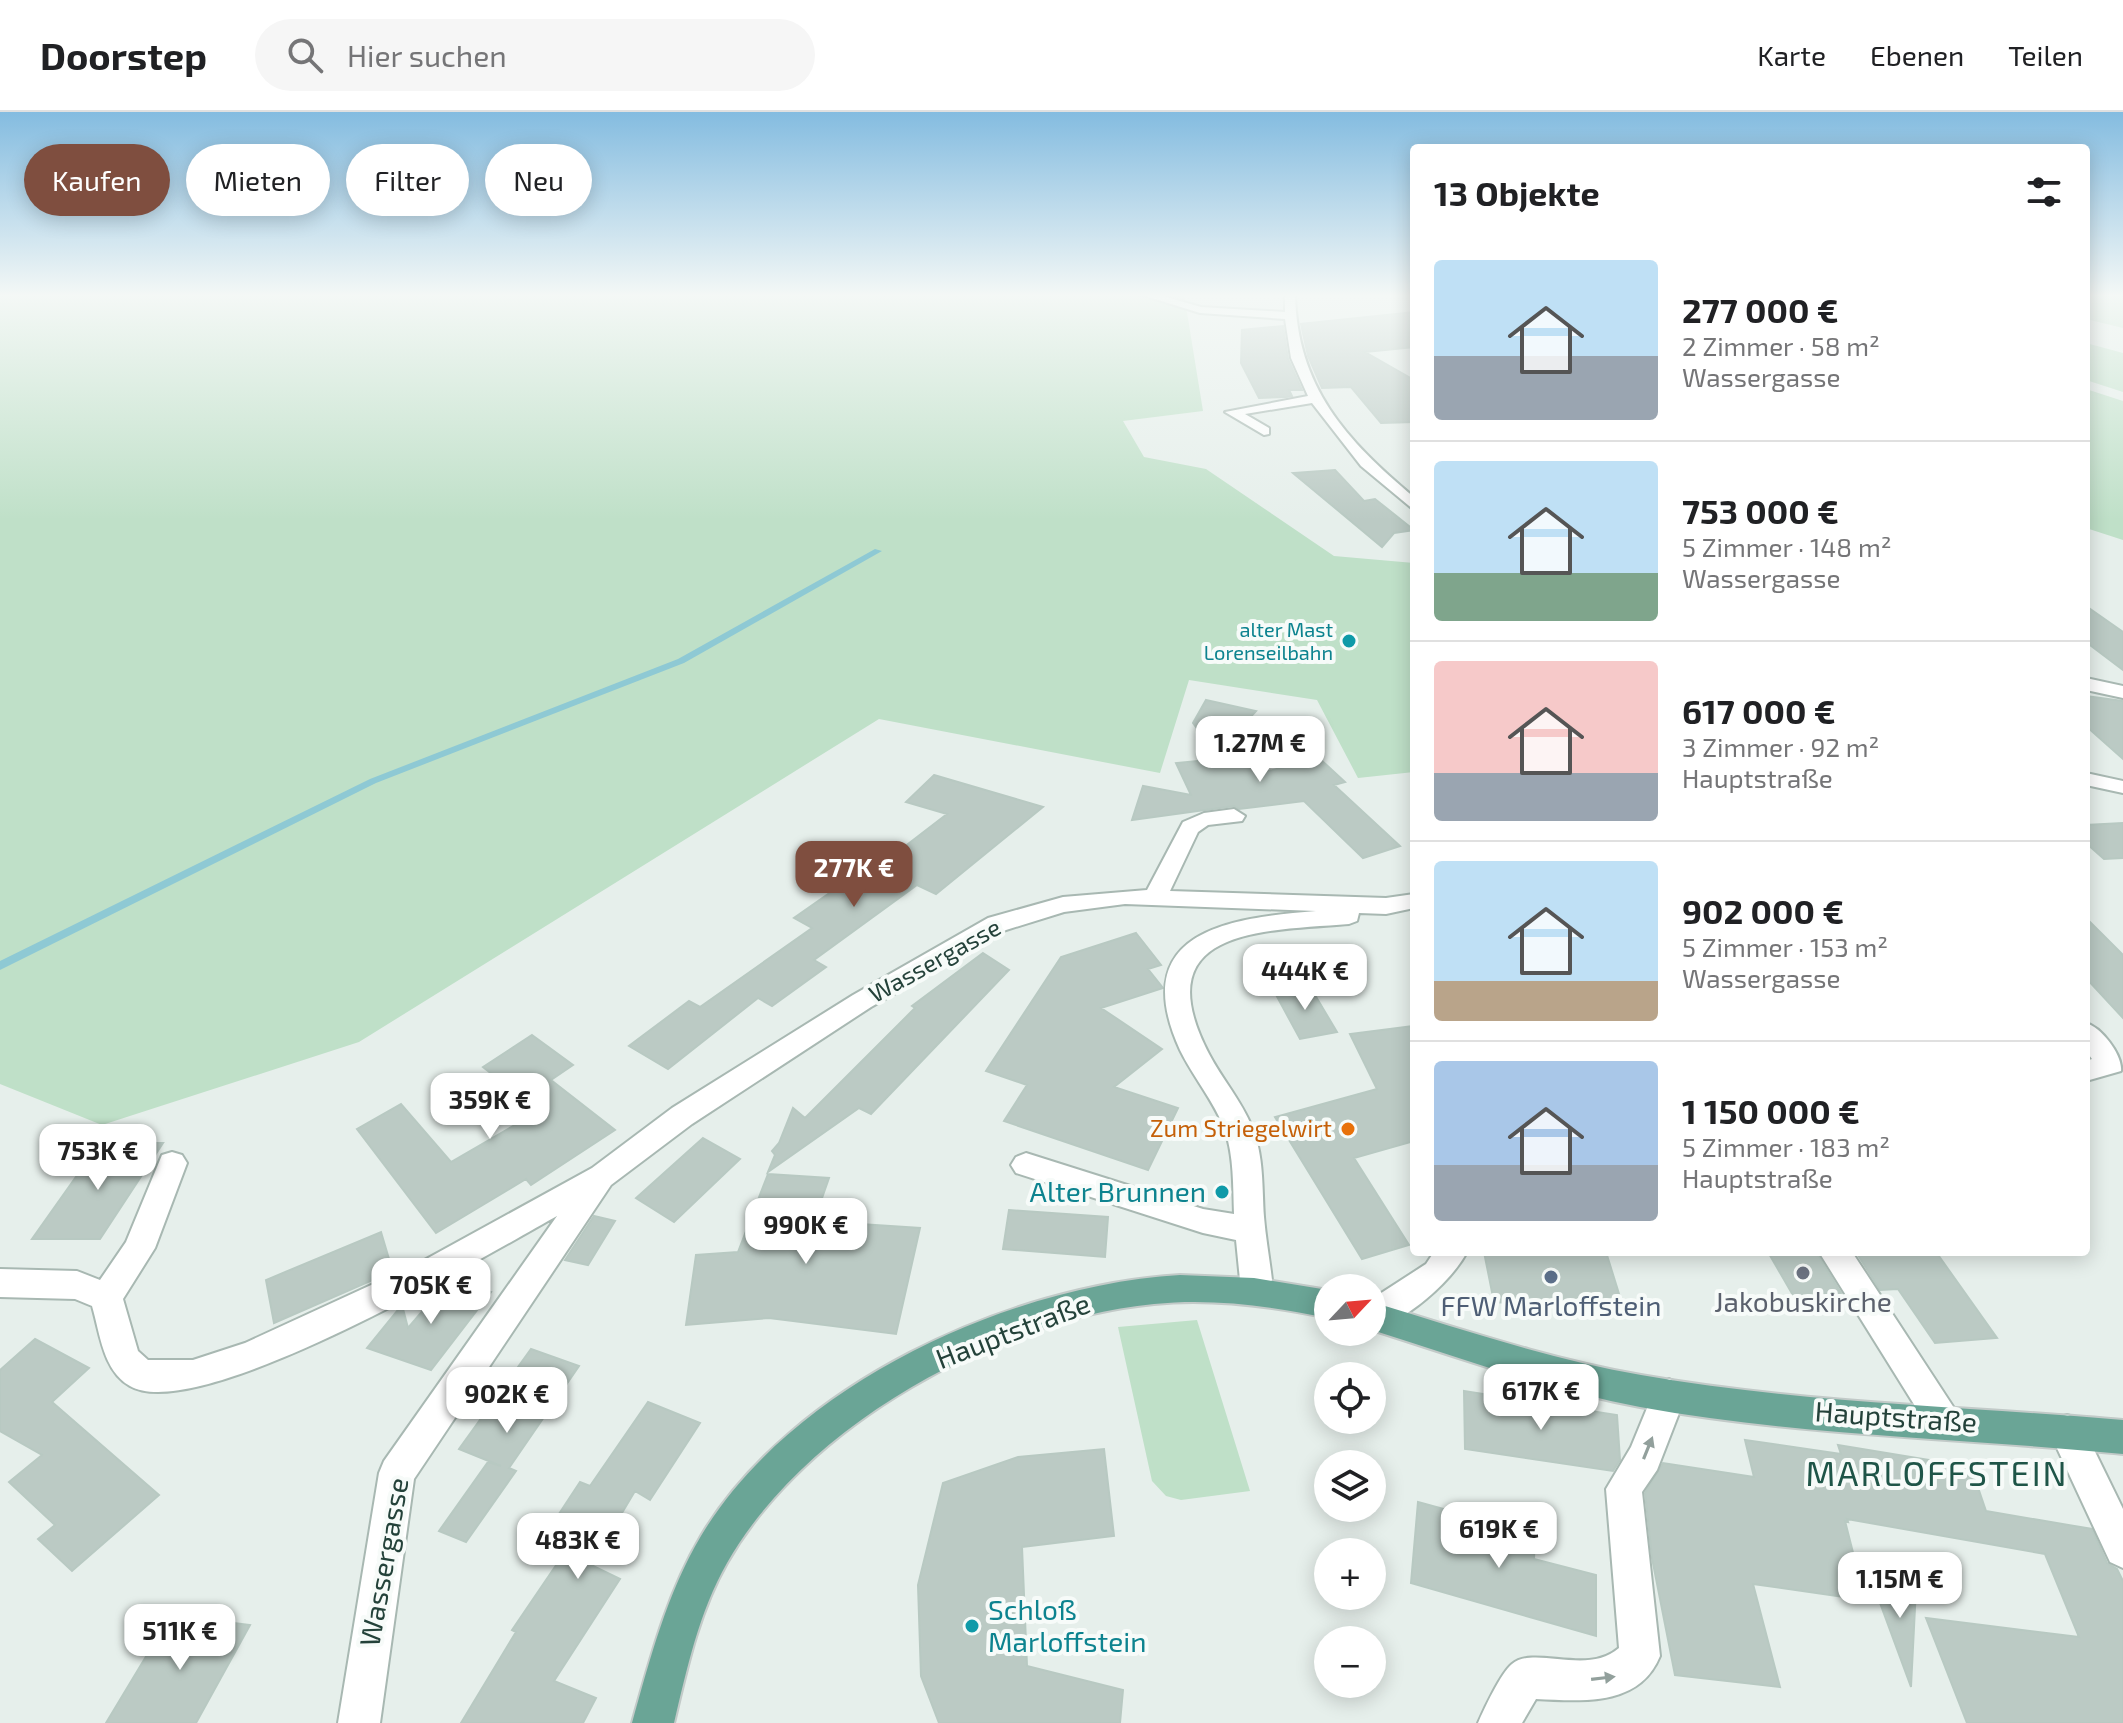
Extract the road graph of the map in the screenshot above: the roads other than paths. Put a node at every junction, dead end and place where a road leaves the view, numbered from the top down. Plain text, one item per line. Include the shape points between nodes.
1 (1305, 369) edge
2 (1314, 399) junction
3 (1264, 431) dead end
4 (1410, 502) edge
5 (2090, 685) edge
6 (2123, 692) edge
7 (2090, 780) edge
8 (2123, 787) edge
9 (1234, 816) dead end
10 (1156, 897) junction
11 (1410, 902) edge
12 (1386, 906) junction
13 (2090, 1037) edge
14 (2090, 1070) edge
15 (172, 1163) dead end
16 (1026, 1165) dead end
17 (602, 1176) junction
18 (1250, 1230) junction
19 (1448, 1256) edge
20 (1838, 1256) edge
21 (0, 1283) edge
22 (1257, 1290) junction
23 (106, 1297) junction
24 (1314, 1301) edge
25 (1386, 1307) edge
26 (1386, 1320) edge
27 (1669, 1395) junction
28 (1942, 1419) junction
29 (2067, 1431) junction
30 (2123, 1437) edge
31 (2123, 1549) edge
32 (359, 1723) edge
33 (653, 1723) edge
34 (1499, 1723) edge

1 - 2 street
2 - 3 street via 1232,412
2 - 4 street via 1369,468
5 - 6 street
7 - 8 street
9 - 10 street via 1188,829
10 - 12 street, Wassergasse
10 - 17 street, Wassergasse via 1063,905 997,924 849,1009 682,1116
11 - 12 street, Wassergasse
12 - 18 street via 1351,916 1227,930 1202,939 1185,956 1179,988 1183,1020 1191,1045 1238,1127
13 - 14 street via 2111,1064
15 - 23 street via 139,1248
16 - 18 street via 1203,1221
17 - 23 street, Wassergasse via 430,1272 252,1356 193,1375 141,1375 124,1359
17 - 32 street, Wassergasse via 397,1473
18 - 22 street
19 - 25 street via 1437,1273
20 - 28 street
21 - 23 street via 77,1285
22 - 24 main road, Hauptstraße
22 - 33 main road, Hauptstraße via 1162,1289 1060,1309 943,1355 829,1425 761,1486 715,1547 682,1619
26 - 27 main road, Hauptstraße via 1513,1359
27 - 28 main road, Hauptstraße via 1797,1411
34 -> 27 street via 1526,1678 1616,1677 1640,1656 1624,1489 1644,1458
28 - 29 main road, Hauptstraße
29 - 30 main road, Hauptstraße
29 - 31 street

